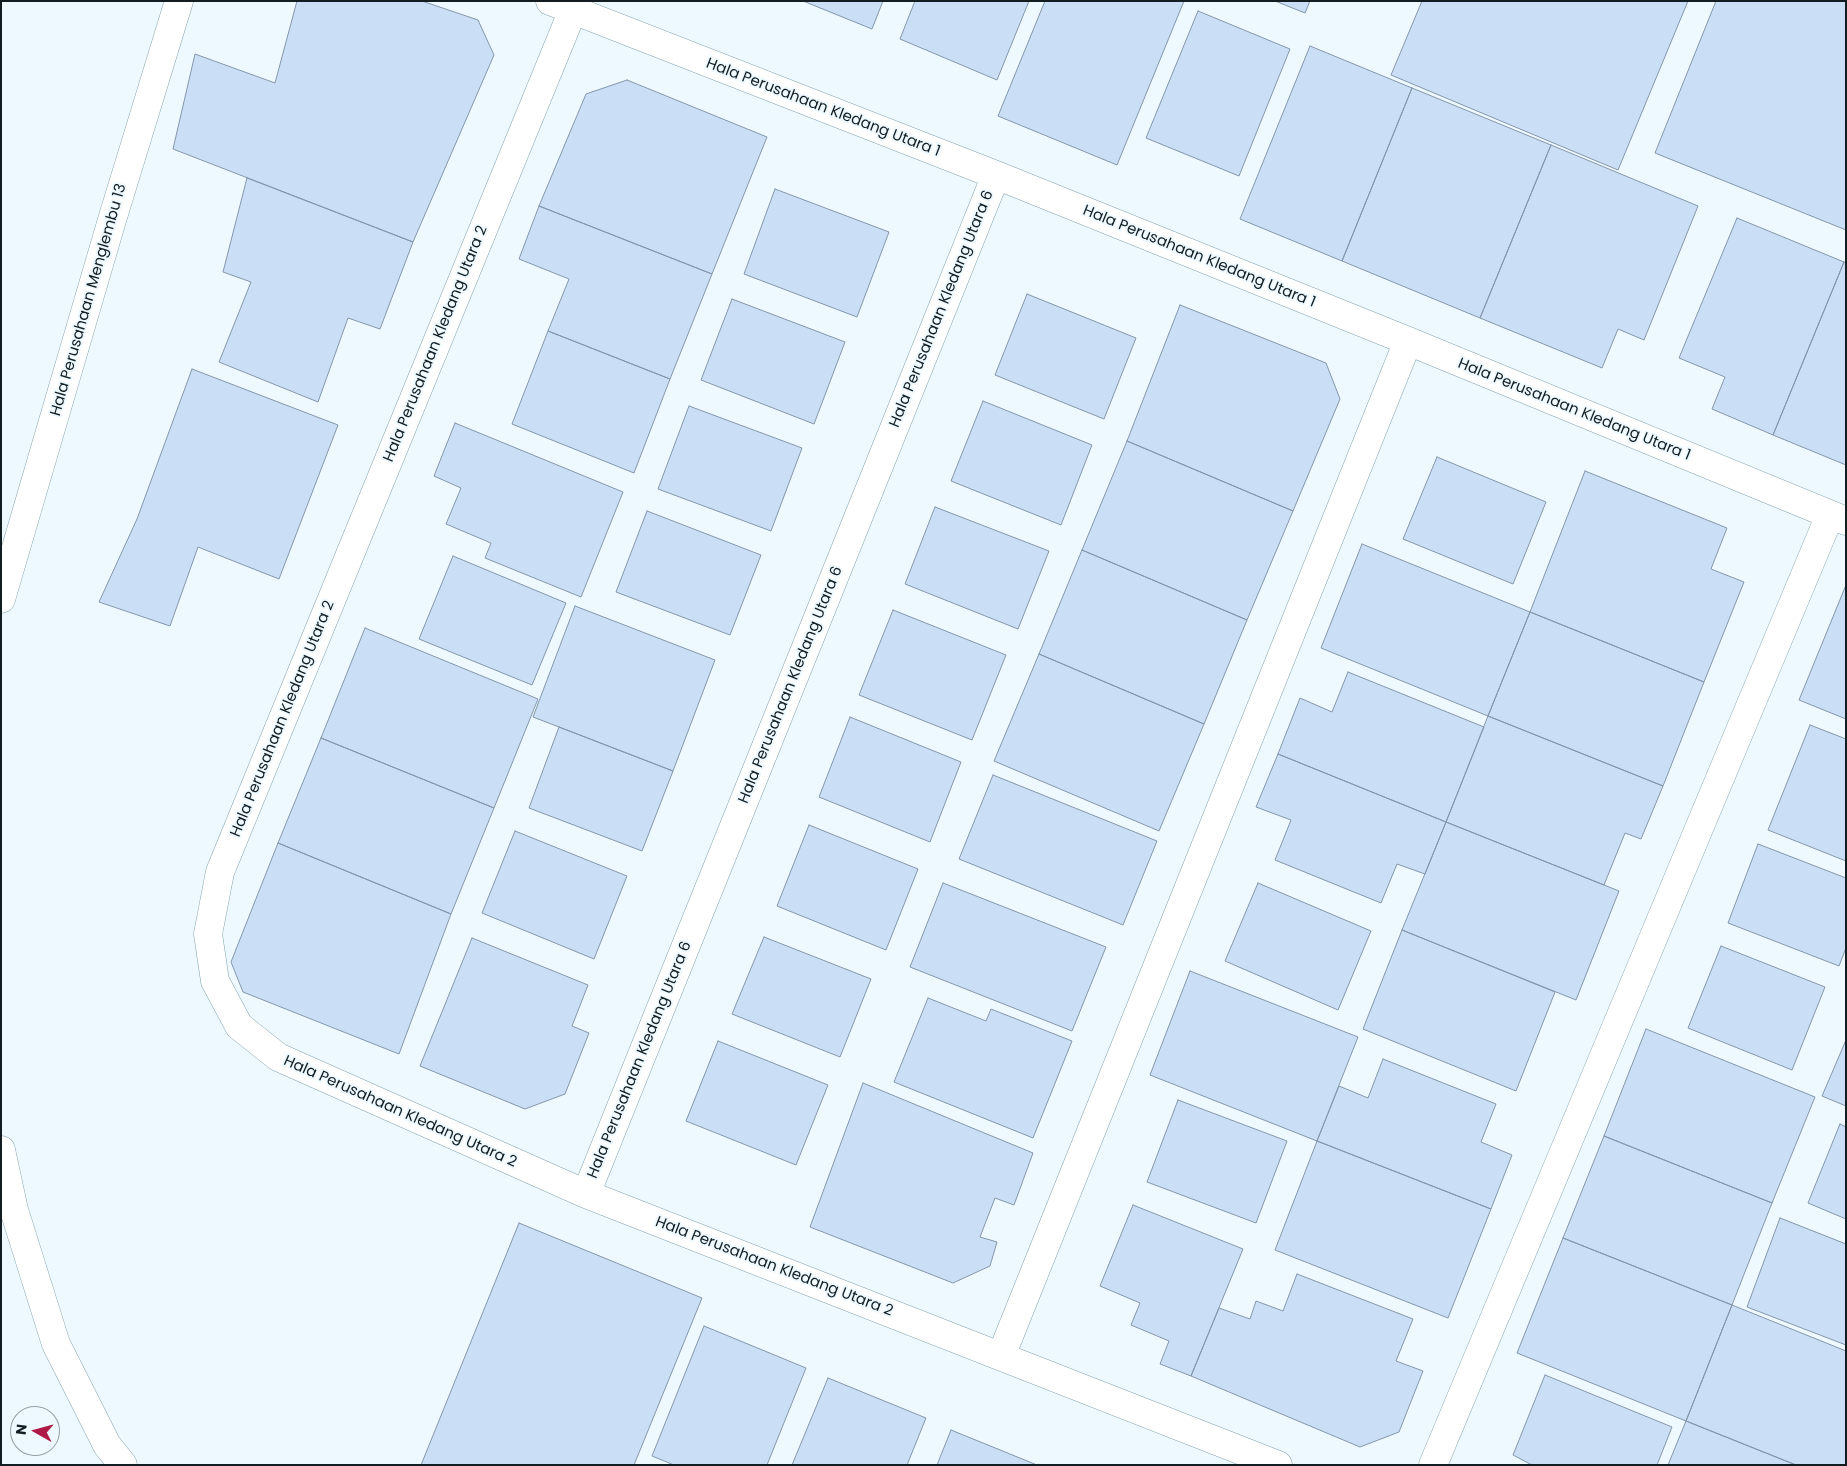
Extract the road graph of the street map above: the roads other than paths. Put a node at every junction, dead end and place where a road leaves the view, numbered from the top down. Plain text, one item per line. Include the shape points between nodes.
1 (179, 1) edge
2 (561, 6) edge
3 (996, 175) junction
4 (1408, 341) junction
5 (1838, 518) edge
6 (1, 599) edge
7 (1, 1150) edge
8 (586, 1194) junction
9 (1001, 1356) junction
10 (123, 1465) edge
11 (1278, 1465) edge
12 (1433, 1465) edge

1 - 6 street, Hala Perusahaan Menglembu 13
2 - 3 street, Hala Perusahaan Kledang Utara 1
2 - 8 street, Hala Perusahaan Kledang Utara 2 via 220,872 208,934 215,981 239,1026 278,1058
3 - 4 street, Hala Perusahaan Kledang Utara 1
3 - 8 street, Hala Perusahaan Kledang Utara 6
4 - 5 street, Hala Perusahaan Kledang Utara 1
4 - 9 street
5 - 12 street
7 - 10 street via 14,1210 56,1344 107,1446
8 - 9 street, Hala Perusahaan Kledang Utara 2
9 - 11 street, Hala Perusahaan Kledang Utara 2

